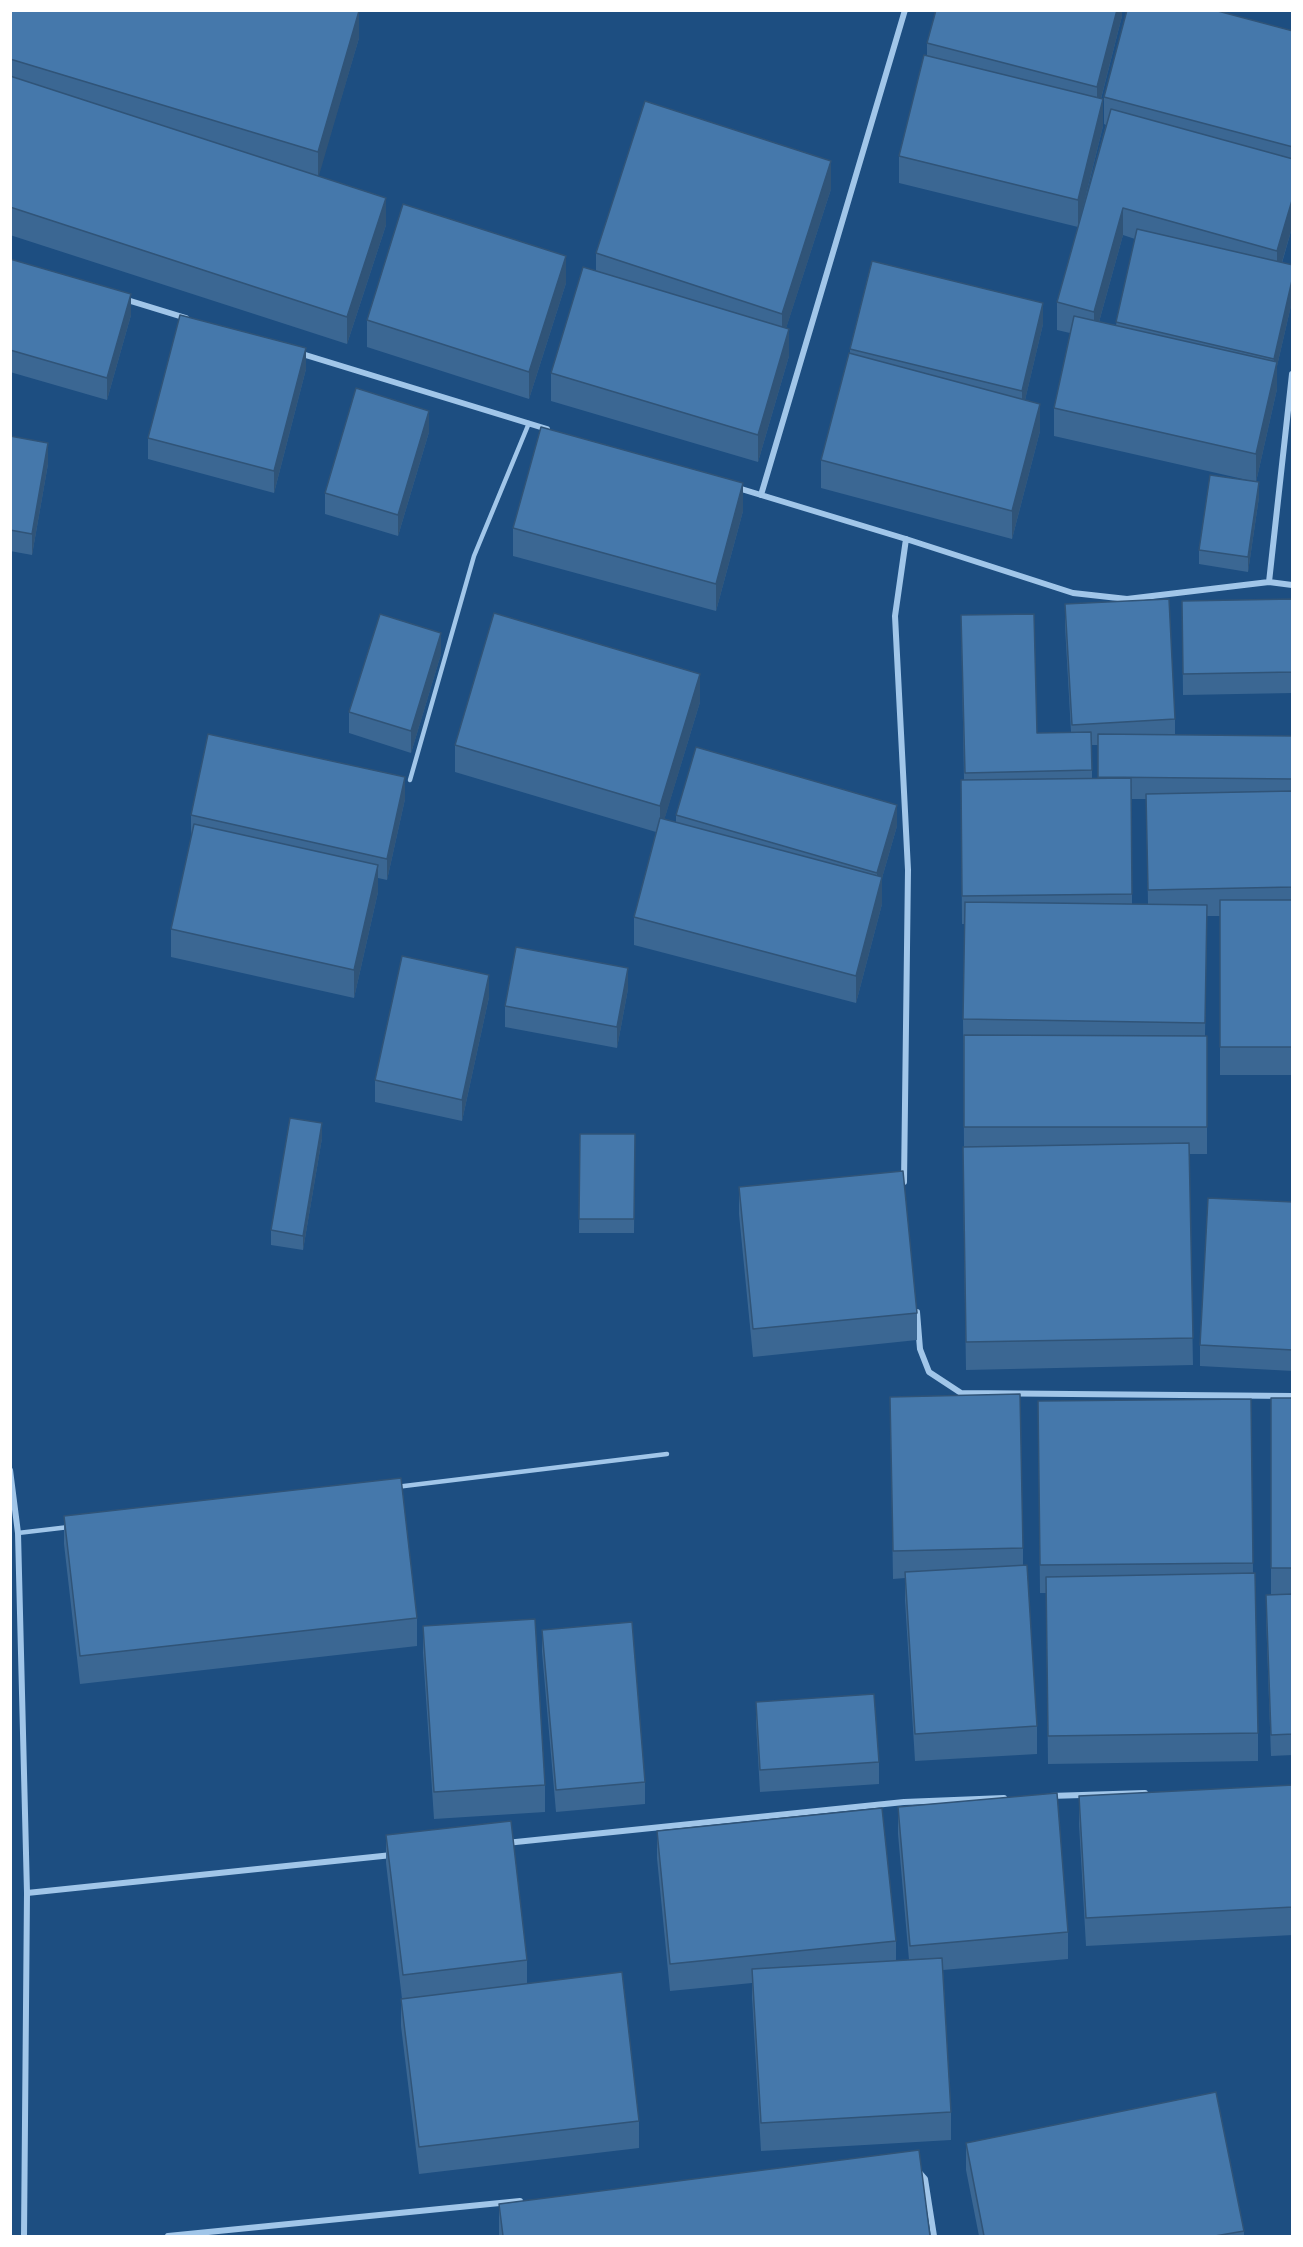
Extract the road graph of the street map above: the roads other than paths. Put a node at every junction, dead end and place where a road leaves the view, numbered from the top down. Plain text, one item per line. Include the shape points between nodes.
1 (905, 10) edge
2 (112, 295) edge
3 (191, 320) edge
4 (292, 351) edge
5 (1293, 374) edge
6 (529, 423) junction
7 (551, 430) edge
8 (728, 485) edge
9 (761, 495) junction
10 (906, 538) junction
11 (1269, 582) junction
12 (1293, 585) edge
13 (410, 780) dead end
14 (904, 1190) edge
15 (916, 1304) edge
16 (1293, 1396) edge
17 (667, 1454) dead end
18 (10, 1470) edge
19 (384, 1489) edge
20 (77, 1526) edge
21 (18, 1533) junction
22 (1151, 1792) edge
23 (1046, 1796) edge
24 (1010, 1798) edge
25 (501, 1843) edge
26 (394, 1854) edge
27 (27, 1893) junction
28 (914, 2165) edge
29 (522, 2201) edge
30 (24, 2236) edge
31 (168, 2236) edge
32 (934, 2236) edge

1 - 9 street
2 - 3 street
4 - 6 street
5 - 11 street
6 - 7 street
6 - 13 lane via 474,556
8 - 9 street
9 - 10 street
10 - 11 street via 1072,593 1127,599
10 - 14 street via 895,616 908,870
11 - 12 street
15 - 16 street via 920,1349 929,1372 961,1393
17 - 19 lane
18 - 21 street
20 - 21 lane
21 - 27 street
22 - 23 street
24 - 25 street via 904,1802
26 - 27 street
27 - 30 street
28 - 32 street via 926,2179
29 - 31 street

